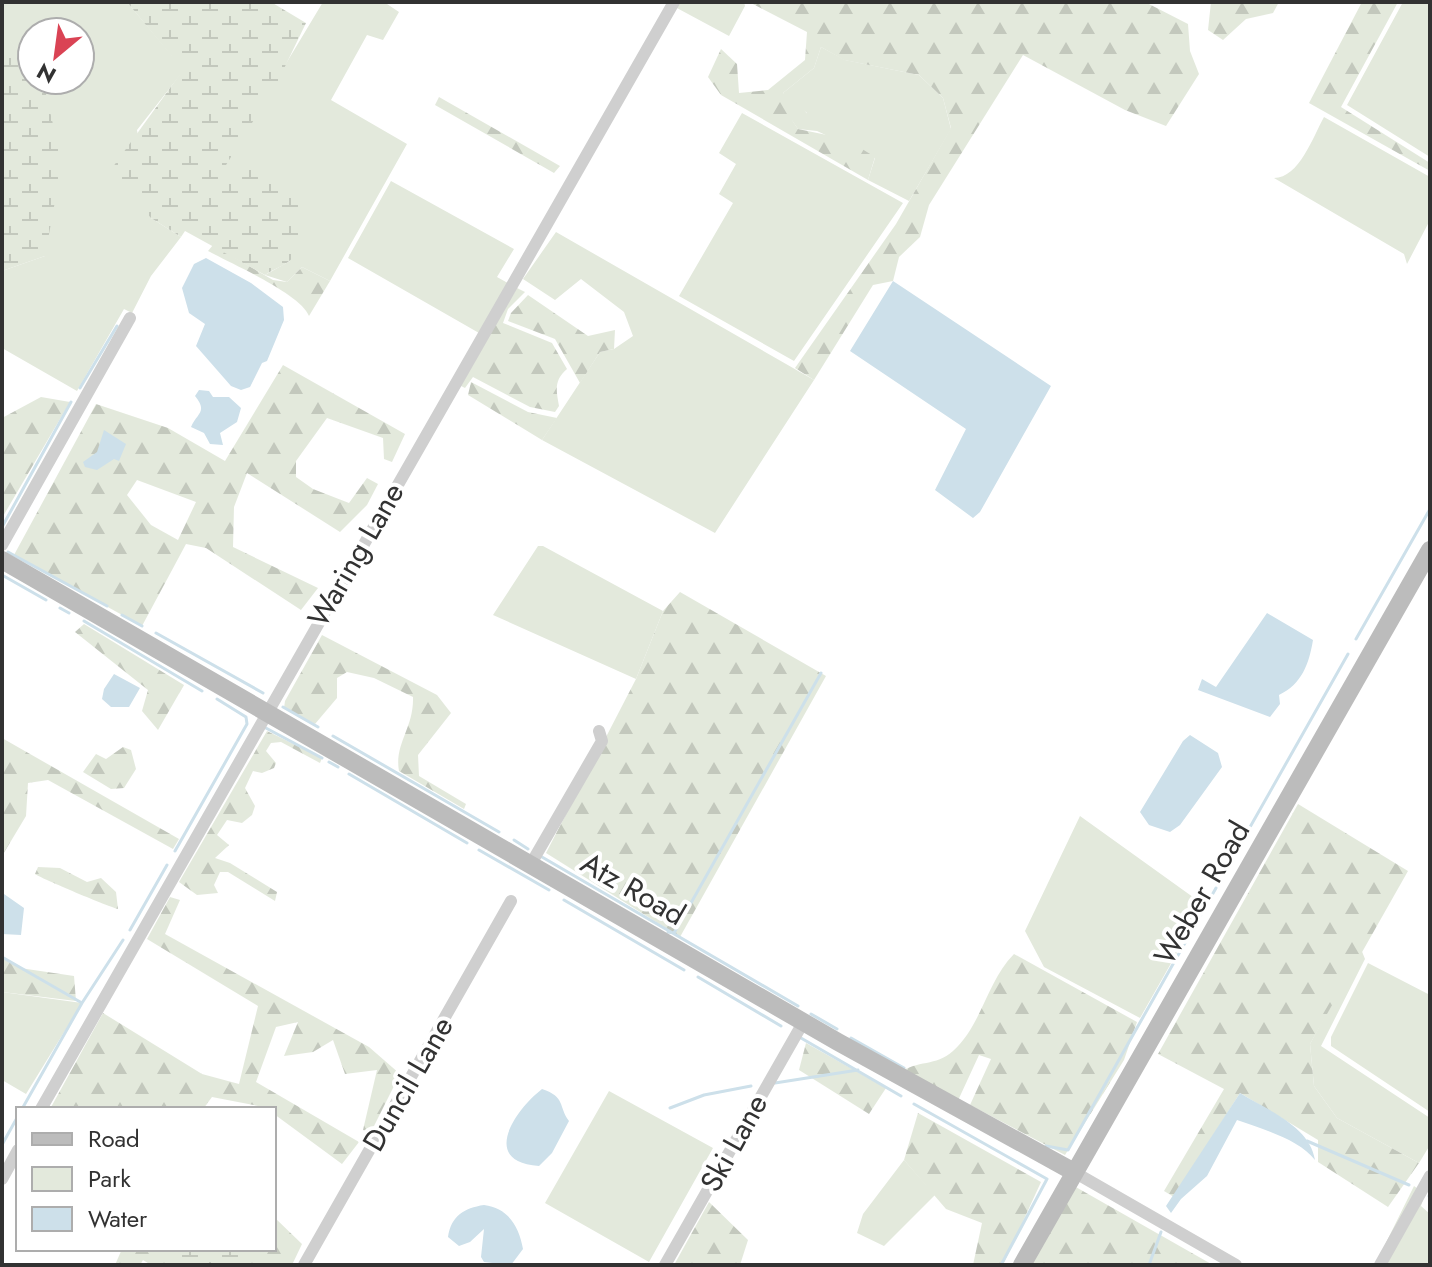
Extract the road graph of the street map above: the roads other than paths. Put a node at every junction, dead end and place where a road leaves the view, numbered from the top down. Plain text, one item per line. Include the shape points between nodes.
1 (674, 2) edge
2 (130, 318) dead end
3 (2, 545) edge
4 (1430, 550) edge
5 (2, 560) edge
6 (267, 710) junction
7 (599, 731) dead end
8 (532, 862) junction
9 (511, 901) dead end
10 (804, 1021) junction
11 (42, 1107) edge
12 (16, 1154) edge
13 (1074, 1172) junction
14 (1430, 1176) edge
15 (2, 1179) edge
16 (304, 1265) edge
17 (665, 1265) edge
18 (1022, 1265) edge
19 (1236, 1265) edge
20 (1380, 1265) edge

1 - 6 street, Waring Lane
2 - 3 street
4 - 13 street, Weber Road
5 - 6 street, Atz Road
6 - 8 street, Atz Road
6 - 11 street, Waring Lane
7 - 8 street via 602,741
8 - 10 street, Atz Road
9 - 16 street, Duncil Lane
10 - 13 street, Atz Road
10 - 17 street, Ski Lane
12 - 15 street
13 - 18 street, Weber Road
13 - 19 street, Atz Road
14 - 20 street

